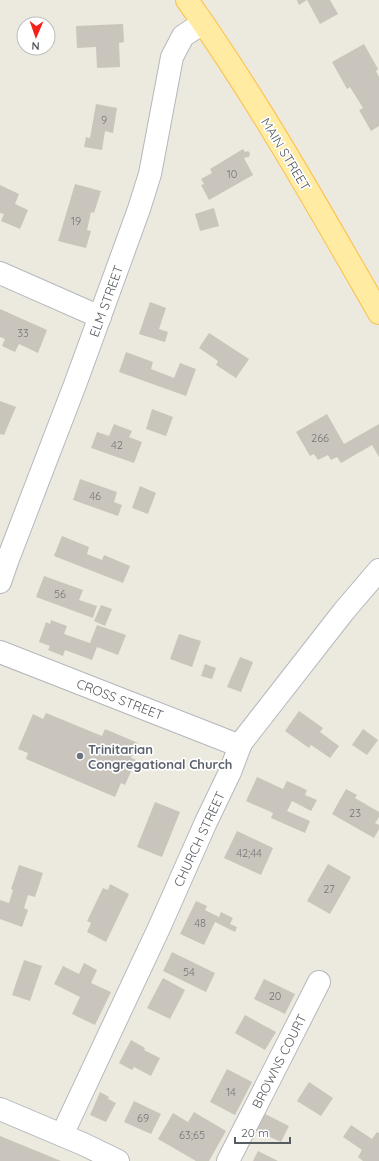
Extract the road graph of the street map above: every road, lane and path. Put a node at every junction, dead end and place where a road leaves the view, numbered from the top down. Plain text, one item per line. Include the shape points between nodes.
1 (187, 0) edge
2 (203, 23) junction
3 (0, 273) edge
4 (379, 313) edge
5 (100, 317) junction
6 (379, 570) edge
7 (0, 582) edge
8 (0, 652) edge
9 (240, 746) junction
10 (319, 982) dead end
11 (0, 1109) edge
12 (62, 1135) junction
13 (118, 1161) edge
14 (228, 1161) edge

1 - 2 main road, MAIN STREET
2 - 4 main road, MAIN STREET via 279,141
2 - 5 street, ELM STREET via 182,36 172,56 150,174
3 - 5 street
5 - 7 street, ELM STREET
6 - 9 street, CHURCH STREET via 339,617
8 - 9 street, CROSS STREET
9 - 12 street, CHURCH STREET via 159,928
10 - 14 street, BROWNS COURT
11 - 12 street
12 - 13 street

